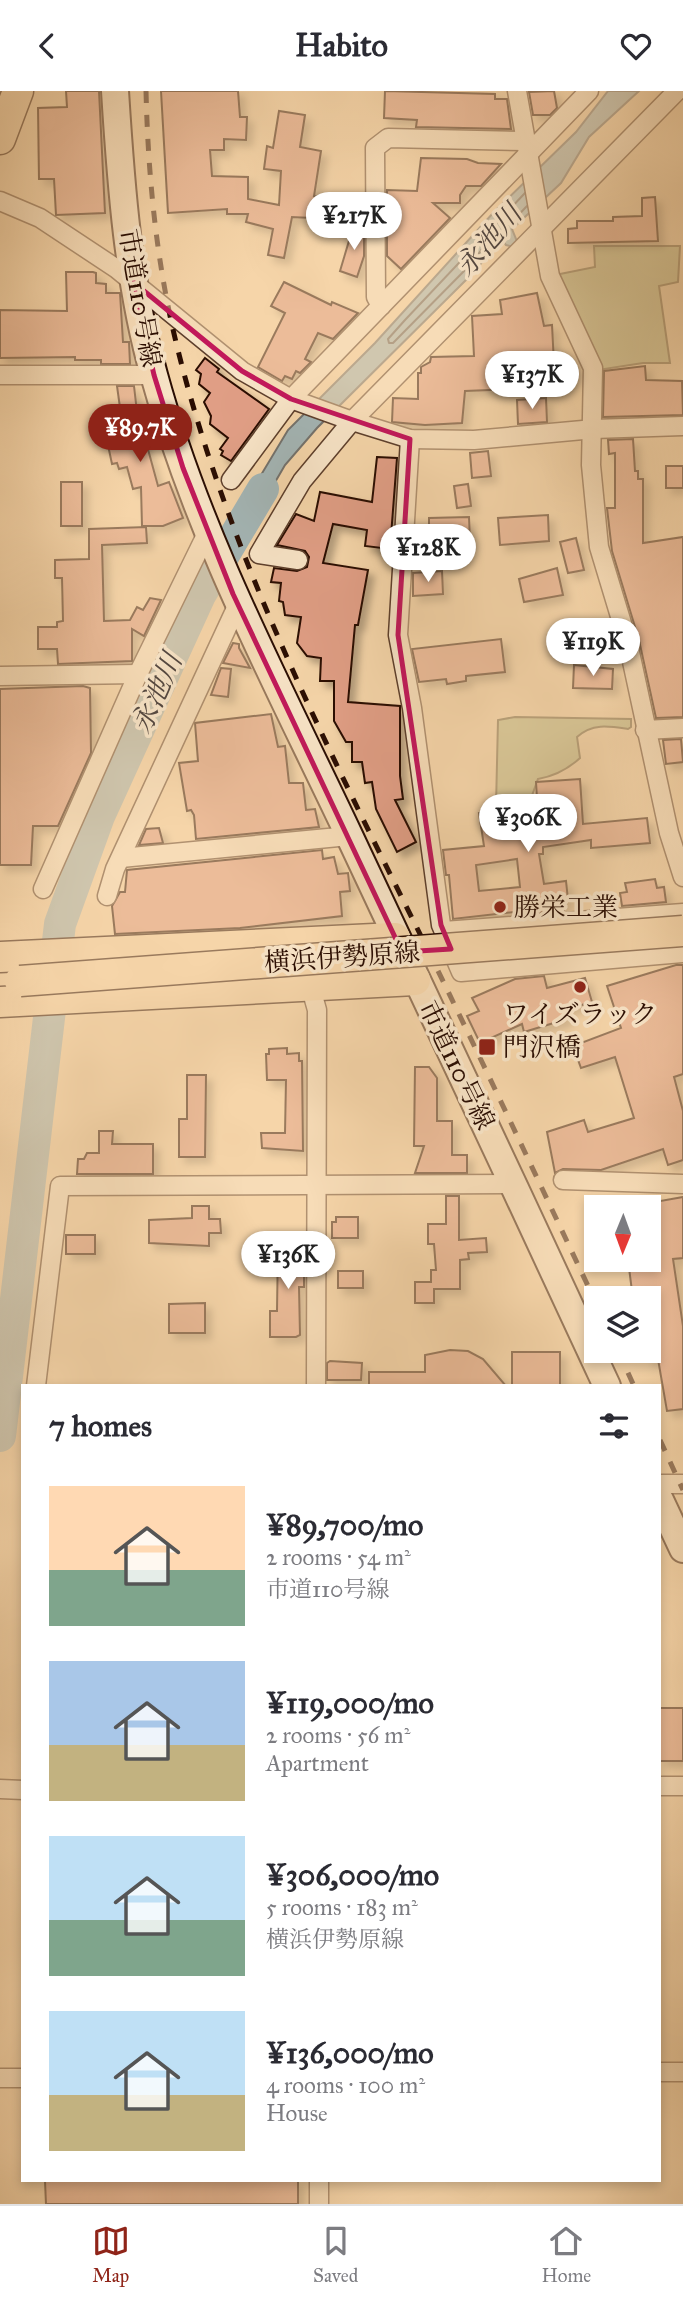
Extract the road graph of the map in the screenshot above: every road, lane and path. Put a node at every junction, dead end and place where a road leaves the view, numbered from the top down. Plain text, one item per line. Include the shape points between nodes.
1 (18, 91) edge
2 (115, 91) edge
3 (517, 91) edge
4 (589, 91) edge
5 (677, 91) edge
6 (0, 139) edge
7 (527, 152) junction
8 (0, 201) edge
9 (543, 226) junction
10 (134, 282) junction
11 (381, 306) junction
12 (0, 375) edge
13 (154, 375) junction
14 (295, 401) junction
15 (349, 420) junction
16 (683, 426) edge
17 (594, 429) junction
18 (410, 439) junction
19 (231, 481) dead end
20 (209, 535) junction
21 (298, 561) dead end
22 (236, 599) junction
23 (138, 674) junction
24 (0, 676) edge
25 (683, 728) edge
26 (645, 730) junction
27 (349, 836) junction
28 (121, 858) junction
29 (683, 877) edge
30 (43, 889) dead end
31 (107, 896) dead end
32 (683, 913) edge
33 (565, 922) junction
34 (444, 931) junction
35 (683, 931) edge
36 (395, 938) junction
37 (683, 953) edge
38 (569, 961) junction
39 (9, 980) edge
40 (415, 980) junction
41 (310, 985) junction
42 (563, 1180) dead end
43 (514, 1184) junction
44 (683, 1184) edge
45 (315, 1185) junction
46 (36, 1384) edge
47 (316, 1384) edge
48 (606, 1384) edge
49 (661, 1484) edge
50 (683, 1484) edge
51 (661, 1502) edge
52 (683, 1549) edge
53 (661, 1786) edge
54 (683, 1786) edge
55 (0, 1789) edge
56 (21, 1790) edge
57 (661, 2072) edge
58 (683, 2072) edge
59 (0, 2078) edge
60 (21, 2078) edge
61 (319, 2182) edge
62 (319, 2204) edge

1 - 6 main road
2 - 10 street, 市道110号線
3 - 7 street
4 - 7 street
5 - 9 street
7 - 9 street
7 - 11 street
7 - 11 street via 388,138 374,148 376,297
8 - 10 street via 48,223
9 - 15 street
9 - 17 street via 550,276 593,368
10 - 13 street, 市道110号線
10 - 14 street via 242,371
11 - 14 street
12 - 13 street
13 - 20 street, 市道110号線
14 - 15 street
14 - 19 street
15 - 18 street
15 - 21 street via 302,481 259,554
16 - 17 street
17 - 18 street via 474,440
17 - 26 street via 591,465 599,547 628,643
18 - 34 street via 398,635
20 - 22 street
20 - 23 street
22 - 27 street, 市道110号線
22 - 28 street
23 - 24 street
23 - 30 street
25 - 26 street
26 - 29 street
27 - 28 street
27 - 36 street, 市道110号線
28 - 31 street
32 - 33 street
33 - 34 street
33 - 38 street
34 - 38 street via 461,972
35 - 39 main road, 横浜伊勢原線, bridge
36 - 39 main road via 90,953
36 - 40 street, 市道110号線
37 - 38 street
39 - 41 main road via 86,998
40 - 41 main road
40 - 43 street, 市道110号線
41 - 45 street via 317,1010
42 - 44 street
43 - 45 street
43 - 48 street, 市道110号線
45 - 46 street via 60,1186
45 - 47 street
49 - 50 street
51 - 52 street
53 - 54 street
55 - 56 street
57 - 58 street
59 - 60 street
61 - 62 street

